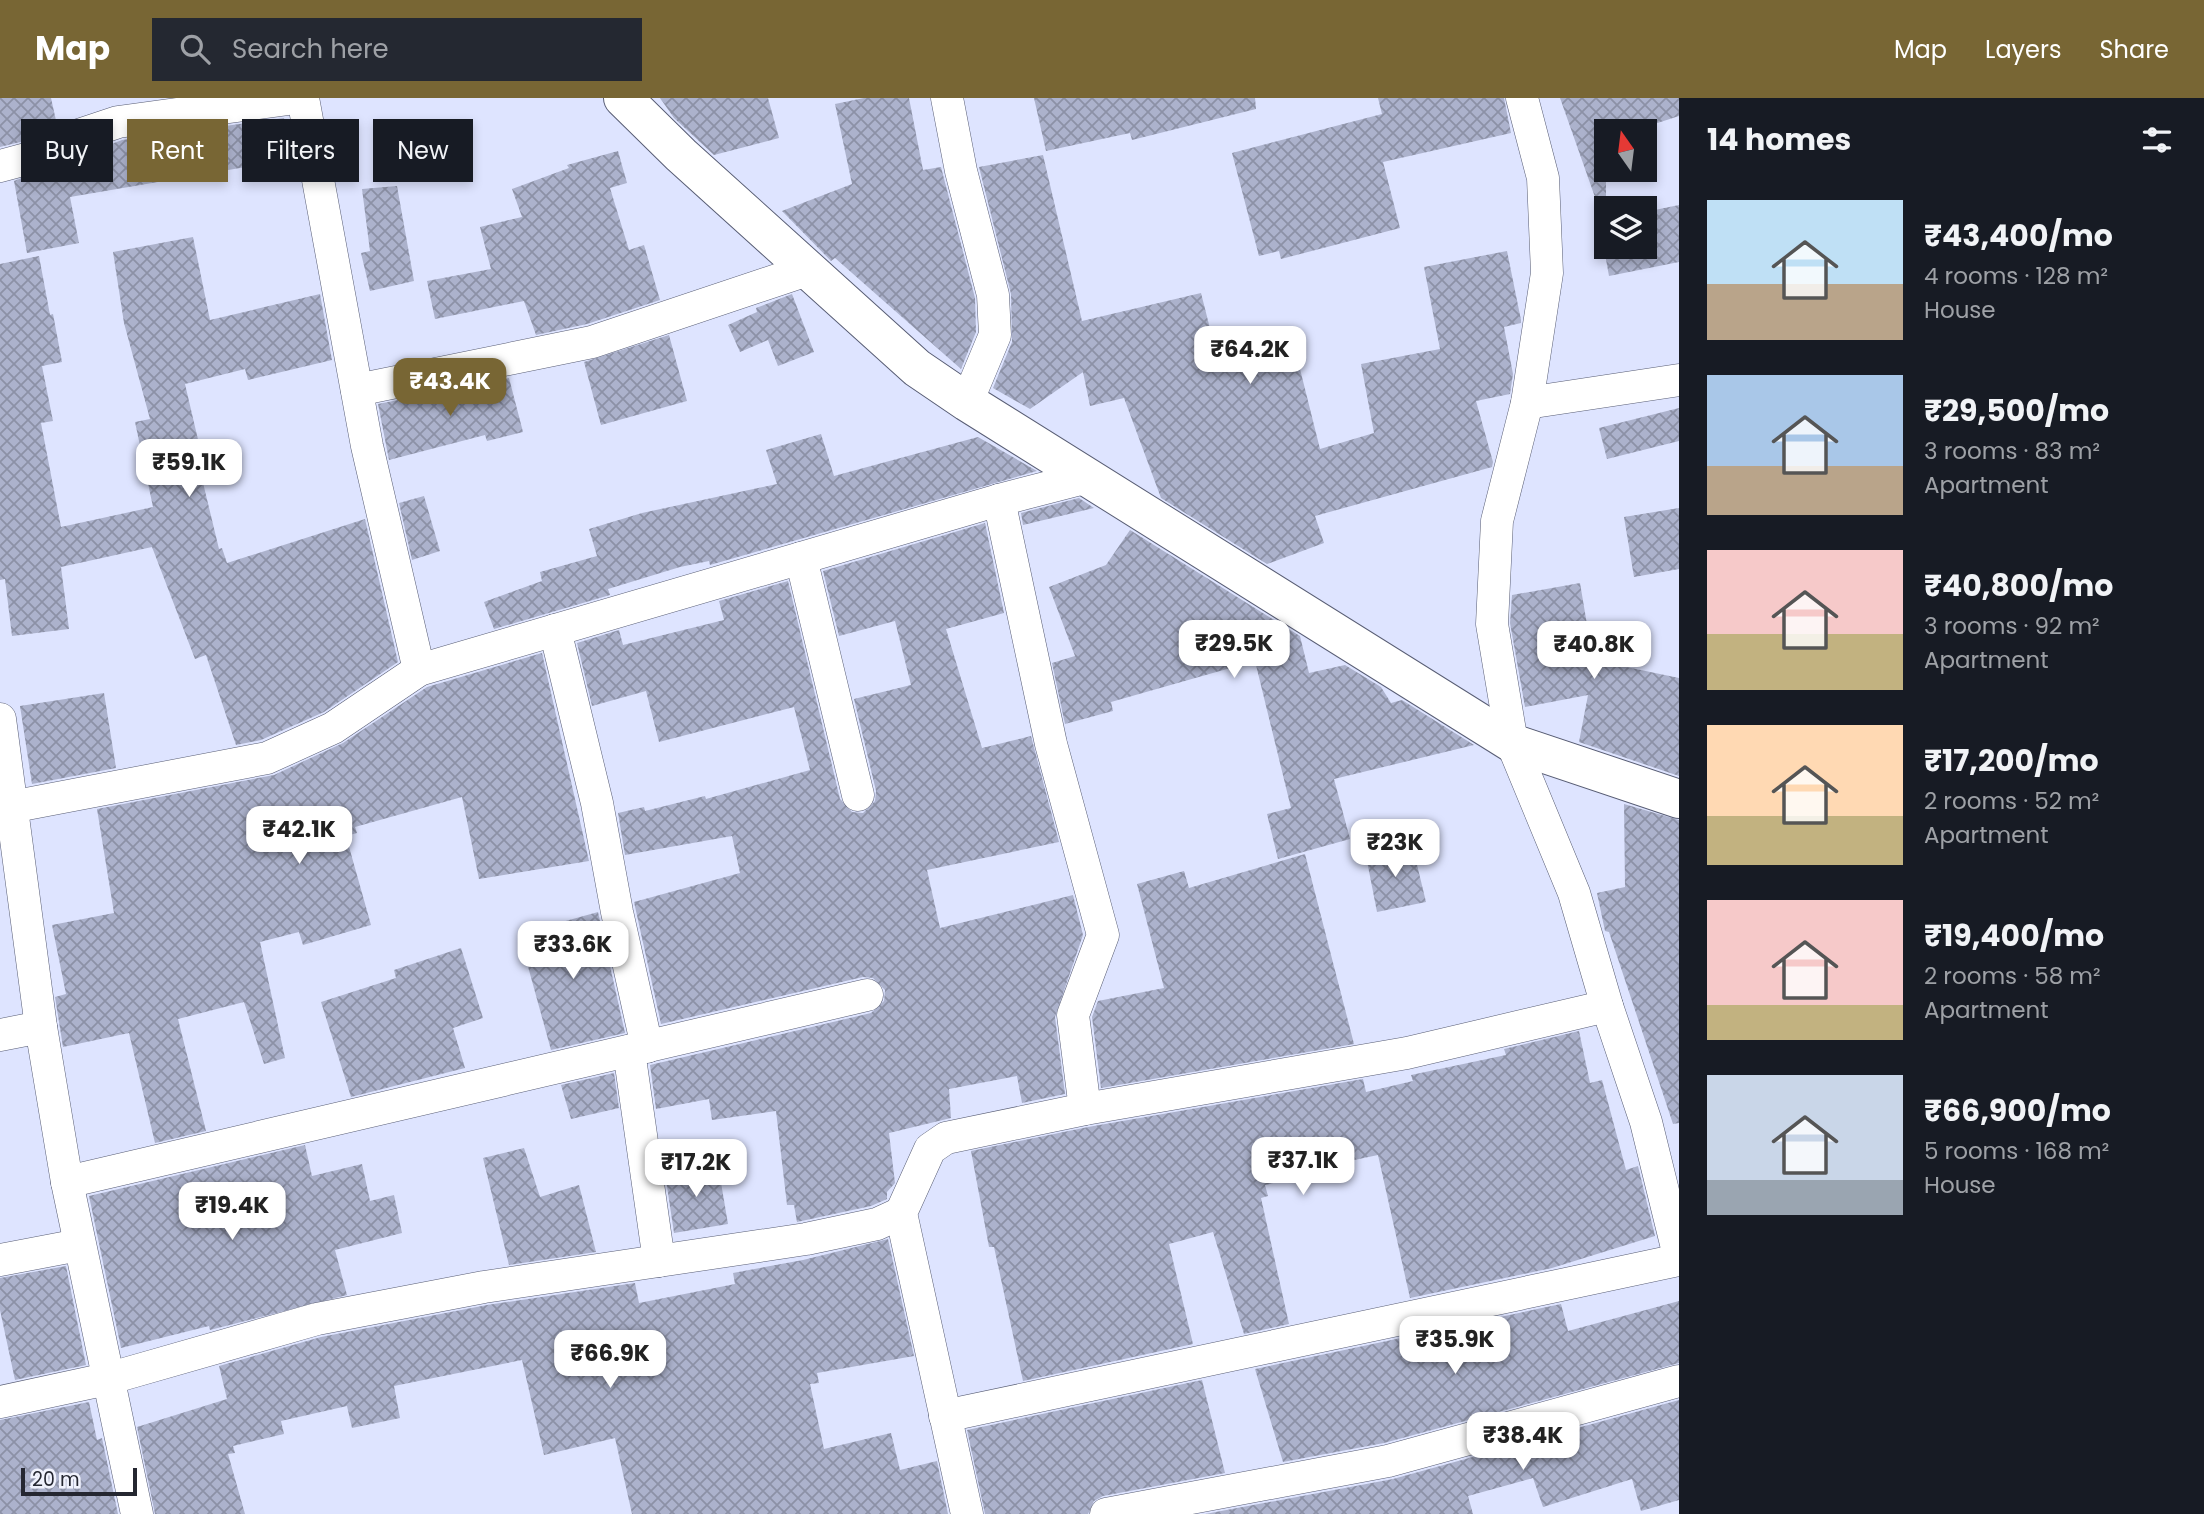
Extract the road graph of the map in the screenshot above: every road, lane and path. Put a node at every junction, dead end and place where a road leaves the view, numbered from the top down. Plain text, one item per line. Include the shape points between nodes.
1 (296, 98) edge
2 (303, 98) edge
3 (623, 98) edge
4 (947, 98) edge
5 (1522, 98) edge
6 (0, 166) edge
7 (807, 270) junction
8 (1679, 380) edge
9 (357, 390) junction
10 (967, 402) junction
11 (1527, 403) junction
12 (1088, 477) junction
13 (999, 500) junction
14 (801, 558) junction
15 (555, 630) junction
16 (419, 670) junction
17 (0, 719) edge
18 (1512, 743) junction
19 (858, 795) dead end
20 (1679, 799) edge
21 (6, 808) edge
22 (867, 995) dead end
23 (1607, 1006) junction
24 (41, 1027) junction
25 (0, 1035) edge
26 (638, 1049) junction
27 (1085, 1109) junction
28 (67, 1182) junction
29 (901, 1213) junction
30 (79, 1245) junction
31 (1679, 1258) edge
32 (0, 1260) edge
33 (659, 1261) junction
34 (107, 1379) junction
35 (1679, 1381) edge
36 (0, 1402) edge
37 (945, 1416) junction
38 (137, 1514) edge
39 (967, 1514) edge
40 (1106, 1514) edge

1 - 6 street via 118,122
2 - 9 street
3 - 7 street
4 - 10 street via 993,295 995,335
5 - 11 street via 1543,178 1547,273
7 - 9 street via 592,342
7 - 10 street via 917,368
8 - 11 street
9 - 16 street
10 - 12 street
11 - 18 street via 1497,521 1492,624
12 - 13 street
12 - 18 street
13 - 14 street
13 - 27 street via 1051,744 1103,935 1073,1015
14 - 15 street
14 - 19 street
15 - 16 street
15 - 26 street via 597,803
16 - 21 street via 333,728 267,758
17 - 21 street
18 - 20 street
18 - 23 street via 1574,893
21 - 24 street
22 - 26 street
23 - 27 street via 1407,1053
23 - 31 street via 1646,1122
24 - 25 street
24 - 28 street
26 - 28 street
26 - 33 street
27 - 29 street via 946,1138 929,1149
28 - 30 street
29 - 33 street via 877,1224 806,1239
29 - 37 street
30 - 32 street
30 - 34 street
31 - 37 street
33 - 34 street via 484,1287 317,1319
34 - 36 street
34 - 38 street
35 - 40 street via 1388,1461
37 - 39 street

